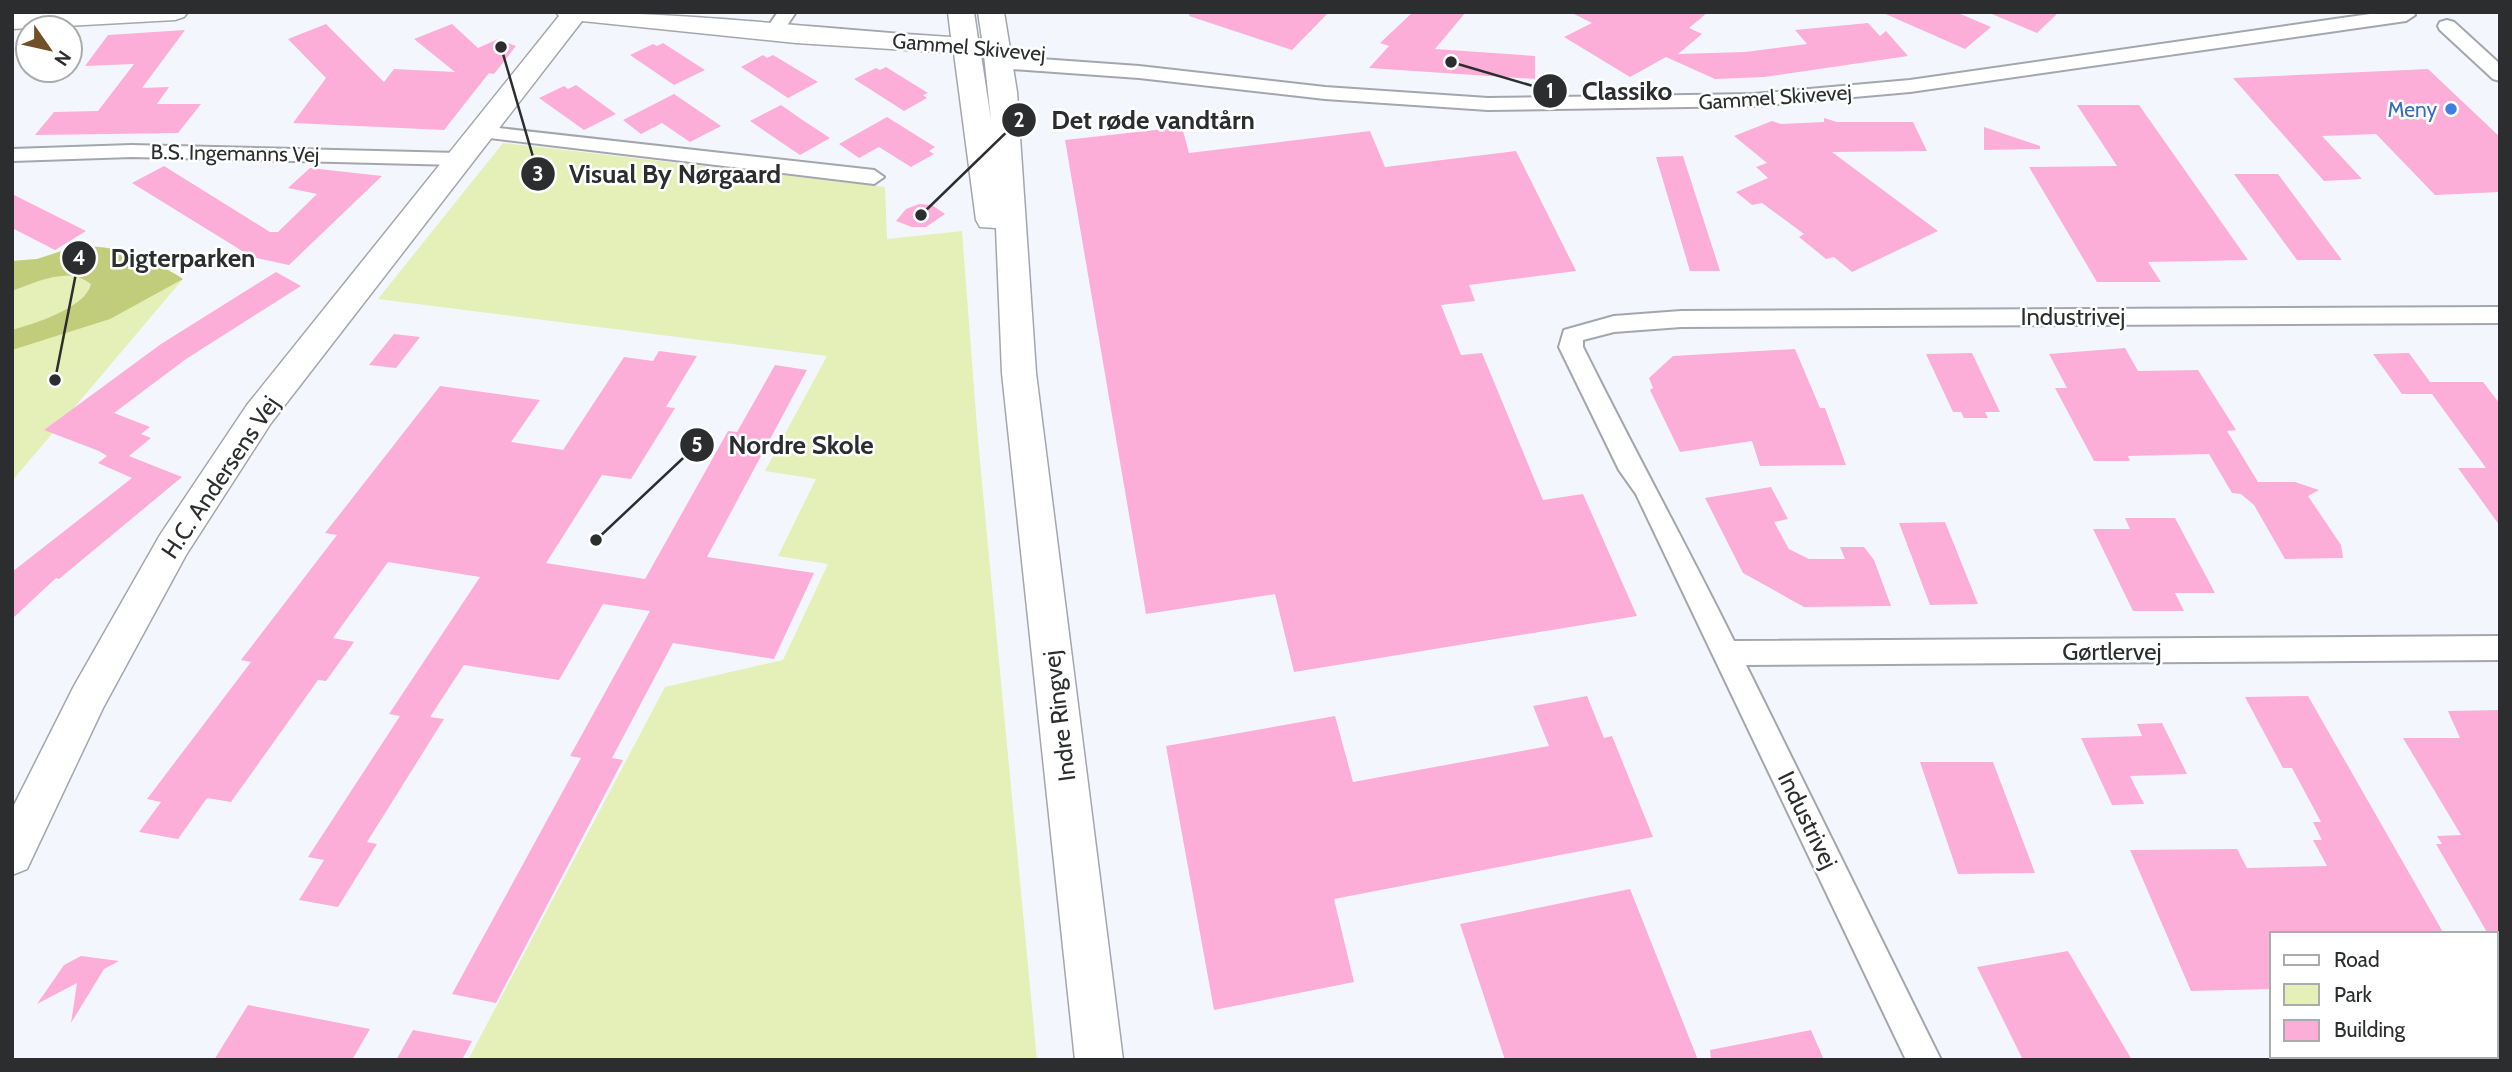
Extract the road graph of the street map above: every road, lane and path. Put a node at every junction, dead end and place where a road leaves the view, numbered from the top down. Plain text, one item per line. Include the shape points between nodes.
1 (175, 12) edge
2 (573, 12) edge
3 (961, 12) edge
4 (991, 12) edge
5 (2404, 14) edge
6 (2453, 19) edge
7 (12, 20) edge
8 (786, 26) edge
9 (965, 52) junction
10 (997, 55) junction
11 (2500, 75) edge
12 (480, 132) junction
13 (12, 155) edge
14 (458, 159) junction
15 (874, 177) dead end
16 (2500, 315) edge
17 (1019, 373) junction
18 (2500, 648) edge
19 (1725, 653) junction
20 (12, 855) edge
21 (1099, 1060) edge
22 (1924, 1060) edge

1 - 7 street
2 - 8 street, Gammel Skivevej
2 - 12 street, H.C. Andersens Vej
3 - 9 street, Indre Ringvej
4 - 10 street, Indre Ringvej
5 - 6 street via 2426,24
5 - 10 street, Gammel Skivevej via 1910,86 1754,100 1488,104 1325,93
6 - 11 street
8 - 9 street, Gammel Skivevej via 916,55
9 - 10 street, Gammel Skivevej
9 - 17 street, Indre Ringvej via 982,176
10 - 17 street, Indre Ringvej
12 - 14 street, H.C. Andersens Vej
12 - 15 street
13 - 14 street, B.S. Ingemanns Vej via 132,151
14 - 20 street, H.C. Andersens Vej via 259,414 173,545 88,698
16 - 19 street, Industrivej via 2007,316 1646,321 1583,327 1572,336 1571,347
17 - 21 street, Indre Ringvej
18 - 19 street, Gørtlervej
19 - 22 street, Industrivej

